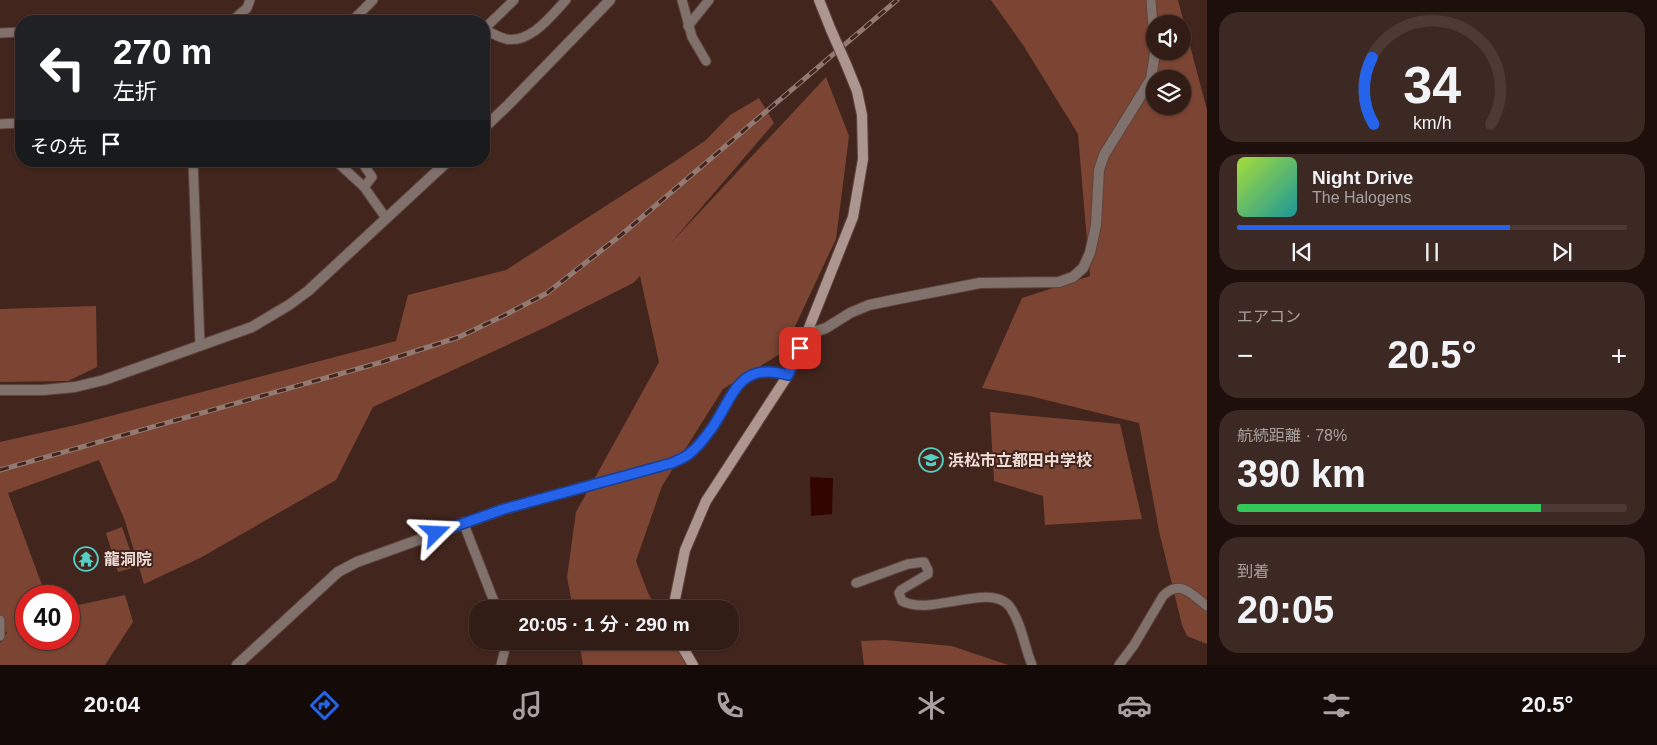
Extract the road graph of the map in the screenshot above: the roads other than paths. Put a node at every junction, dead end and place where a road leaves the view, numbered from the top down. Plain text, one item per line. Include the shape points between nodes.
1 (250, 0) edge
2 (373, 0) edge
3 (514, 0) edge
4 (566, 0) edge
5 (610, 0) edge
6 (682, 0) edge
7 (709, 0) edge
8 (819, 0) edge
9 (1151, 0) edge
10 (239, 15) edge
11 (358, 15) edge
12 (1152, 15) edge
13 (490, 23) edge
14 (688, 26) junction
15 (15, 32) edge
16 (490, 32) edge
17 (0, 33) edge
18 (1153, 60) edge
19 (706, 61) dead end
20 (490, 122) edge
21 (15, 123) edge
22 (0, 124) edge
23 (193, 167) edge
24 (342, 167) edge
25 (365, 167) edge
26 (441, 167) edge
27 (364, 187) junction
28 (386, 218) junction
29 (806, 335) junction
30 (200, 346) junction
31 (788, 375) junction
32 (0, 390) edge
33 (463, 522) junction
34 (856, 583) dead end
35 (493, 600) edge
36 (675, 600) edge
37 (1207, 606) edge
38 (0, 620) edge
39 (0, 636) edge
40 (505, 650) edge
41 (684, 650) edge
42 (237, 665) edge
43 (501, 665) edge
44 (693, 665) edge
45 (1032, 665) edge
46 (1119, 665) edge

1 - 10 street
2 - 11 street
3 - 13 street
4 - 16 street via 536,30 521,38 507,39
5 - 20 street
6 - 14 street
7 - 14 street
8 - 29 main road, bridge via 857,91 862,115 863,158 853,217
9 - 12 street
14 - 19 street
15 - 17 street
18 - 29 street via 1151,79 1104,155 1099,170 1096,225 1090,253 1083,268 1073,276 1058,282 980,283 893,300 850,313 826,328
21 - 22 street
23 - 30 street
24 - 27 street
25 - 27 street via 372,177
26 - 28 street
27 - 28 street
28 - 30 street via 290,305 252,327
29 - 31 main road
30 - 32 street via 75,387
31 - 33 street via 762,372 747,377 735,388 712,428 690,454 672,463
31 - 36 main road via 706,501 685,550
33 - 35 street
33 - 42 street via 338,572
34 - 45 street via 908,564 924,562 928,574 901,590 902,601 930,605 982,597 1001,600 1009,606 1017,621
37 - 46 street via 1183,588 1175,587 1168,591
38 - 39 street
40 - 43 street
41 - 44 main road

